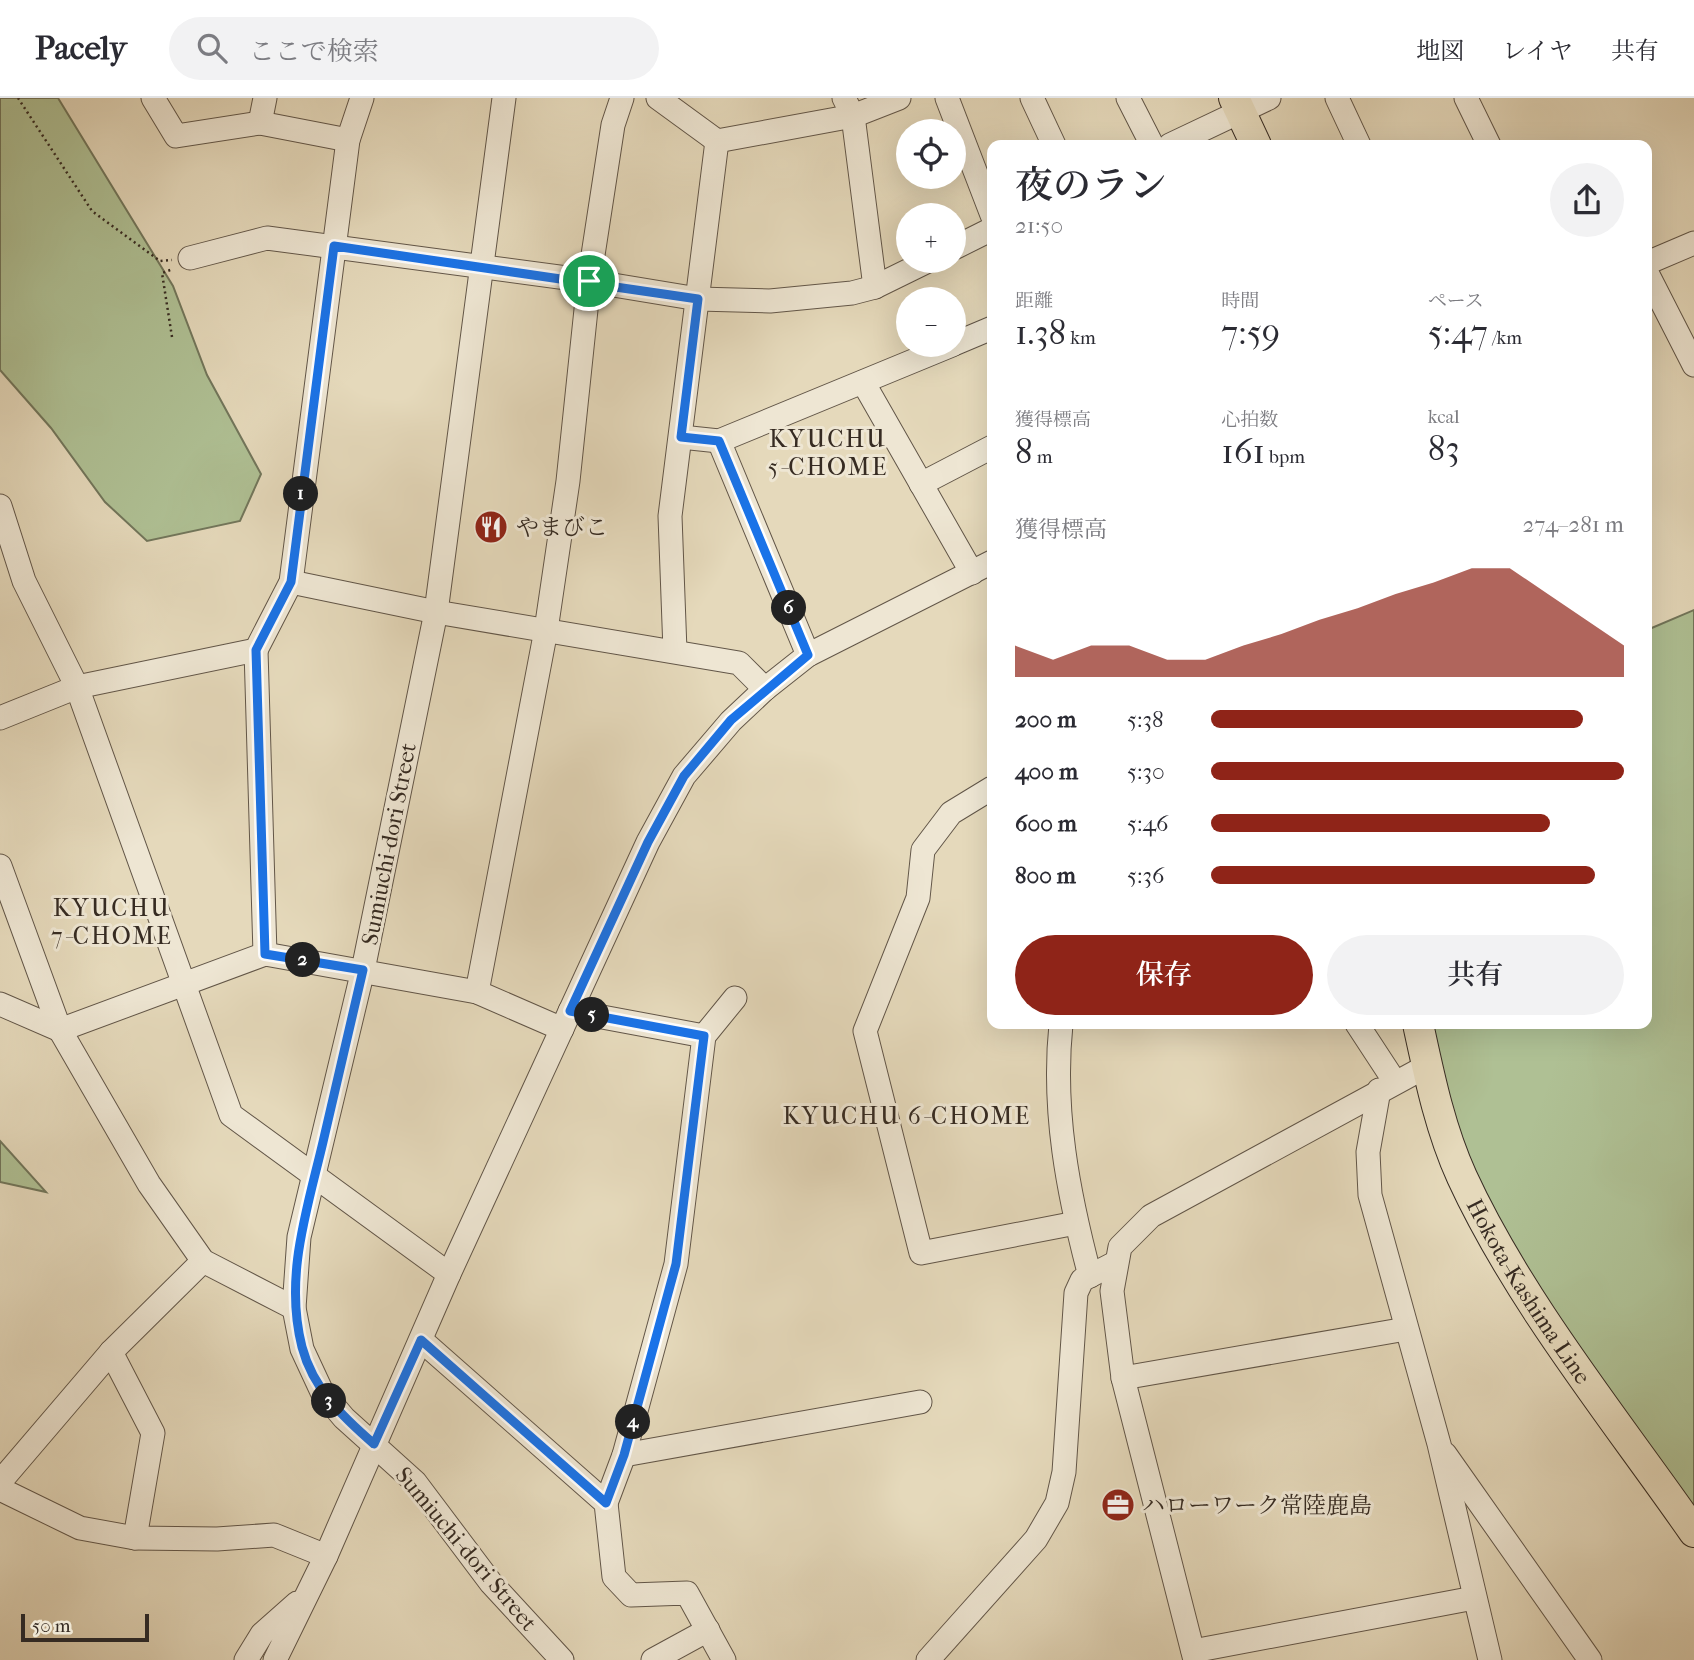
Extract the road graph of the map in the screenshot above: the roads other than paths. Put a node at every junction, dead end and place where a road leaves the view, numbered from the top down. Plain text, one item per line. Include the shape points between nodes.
1 (153, 98) edge
2 (265, 98) edge
3 (362, 98) edge
4 (504, 98) edge
5 (622, 98) edge
6 (659, 98) edge
7 (899, 98) edge
8 (947, 98) edge
9 (1031, 98) edge
10 (1128, 98) edge
11 (1269, 98) edge
12 (1336, 98) edge
13 (1466, 98) edge
14 (1237, 105) edge
15 (848, 107) edge
16 (260, 123) junction
17 (348, 140) junction
18 (1052, 140) edge
19 (1149, 140) edge
20 (1178, 140) edge
21 (1254, 140) edge
22 (1357, 140) edge
23 (1487, 140) edge
24 (718, 141) junction
25 (987, 202) edge
26 (987, 232) edge
27 (966, 242) edge
28 (1694, 243) edge
29 (334, 246) junction
30 (190, 258) road end
31 (1652, 261) edge
32 (481, 266) junction
33 (904, 273) edge
34 (589, 281) junction
35 (1652, 283) edge
36 (875, 287) junction
37 (698, 299) junction
38 (987, 330) edge
39 (966, 339) edge
40 (922, 357) edge
41 (1694, 365) edge
42 (863, 382) junction
43 (681, 437) junction
44 (719, 441) junction
45 (987, 450) edge
46 (921, 484) junction
47 (0, 506) edge
48 (982, 568) edge
49 (291, 582) junction
50 (436, 612) junction
51 (546, 630) junction
52 (256, 650) junction
53 (675, 651) junction
54 (808, 655) junction
55 (77, 687) junction
56 (765, 689) junction
57 (0, 718) edge
58 (987, 791) edge
59 (0, 866) edge
60 (265, 954) junction
61 (363, 970) junction
62 (183, 986) junction
63 (477, 992) junction
64 (734, 998) dead end
65 (0, 1004) edge
66 (566, 1020) junction
67 (1061, 1029) edge
68 (1359, 1029) edge
69 (1419, 1029) edge
70 (60, 1030) junction
71 (704, 1036) junction
72 (1427, 1066) junction
73 (1387, 1086) junction
74 (315, 1174) junction
75 (1076, 1223) junction
76 (203, 1261) junction
77 (1115, 1264) junction
78 (449, 1274) junction
79 (1090, 1276) junction
80 (295, 1308) junction
81 (1406, 1329) junction
82 (421, 1340) junction
83 (111, 1352) junction
84 (1123, 1378) junction
85 (920, 1402) dead end
86 (374, 1444) junction
87 (1439, 1444) junction
88 (624, 1455) junction
89 (0, 1482) edge
90 (0, 1489) edge
91 (606, 1503) junction
92 (1694, 1532) edge
93 (135, 1538) junction
94 (326, 1556) junction
95 (307, 1594) junction
96 (1474, 1598) junction
97 (708, 1630) junction
98 (1194, 1655) edge
99 (246, 1660) edge
100 (275, 1660) edge
101 (562, 1660) edge
102 (653, 1660) edge
103 (724, 1660) edge
104 (928, 1660) edge
105 (1490, 1660) edge
106 (1590, 1660) edge

1 - 16 street via 176,136
2 - 16 street
3 - 17 street
4 - 32 street, Sumiuchi-dori Street
5 - 34 street via 613,125
6 - 24 street
7 - 15 street
8 - 25 street
9 - 18 street
10 - 19 street
11 - 14 street
12 - 22 street
13 - 23 street
14 - 20 street
14 - 21 main road
15 - 24 street
15 - 36 street
16 - 17 street
17 - 29 street
24 - 37 street
26 - 27 street
28 - 31 street
29 - 30 street via 267,238
29 - 32 street
29 - 49 street
32 - 34 street
32 - 50 street, Sumiuchi-dori Street
33 - 36 street
34 - 37 street
34 - 51 street via 568,481
35 - 41 street
36 - 37 street via 771,301
37 - 43 street
38 - 39 street
40 - 42 street
42 - 44 street
42 - 46 street
43 - 44 street
43 - 53 street via 670,516
44 - 54 street
45 - 46 street
46 - 48 street
47 - 55 street via 24,581
48 - 54 street
49 - 50 street
49 - 52 street
50 - 51 street
50 - 61 street, Sumiuchi-dori Street
51 - 53 street
51 - 63 street
52 - 55 street
52 - 60 street
53 - 56 street via 739,663
54 - 56 street
55 - 57 street
55 - 62 street
56 - 66 street via 731,720 684,776 648,842
58 - 75 street via 951,813 923,850 918,898 865,1031 921,1253
59 - 70 street
60 - 61 street
60 - 62 street
61 - 63 street
61 - 74 street, Sumiuchi-dori Street
62 - 70 street
62 - 74 street via 231,1115
63 - 66 street
64 - 71 street
65 - 70 street
66 - 71 street
66 - 78 street
67 - 75 street via 1059,1113
68 - 73 street
69 - 72 main road, Hokota-Kashima Line
70 - 76 street via 149,1184
71 - 88 street via 676,1264
72 - 73 street
72 - 92 main road, Hokota-Kashima Line via 1462,1176 1519,1281
73 - 77 street via 1151,1216 1120,1247
73 - 81 street via 1368,1152 1370,1195
74 - 78 street
74 - 80 street, Sumiuchi-dori Street via 299,1237
75 - 79 street
76 - 80 street
76 - 83 street
77 - 79 street
77 - 84 street via 1112,1292
78 - 82 street
79 - 104 street via 1082,1280 1076,1293 1064,1472 1057,1503 1036,1539
80 - 86 street, Sumiuchi-dori Street via 302,1349 322,1392
81 - 84 street
81 - 87 street
82 - 86 street
82 - 91 street
83 - 89 street
83 - 93 street via 153,1433
84 - 98 street
85 - 88 street
86 - 94 street
86 - 101 street, Sumiuchi-dori Street via 415,1482 491,1583
87 - 96 street
87 - 106 street
88 - 91 street
90 - 93 street via 80,1528
91 - 97 street via 614,1577 631,1595 687,1593
93 - 94 street via 274,1535
94 - 95 street
95 - 99 street via 262,1634
95 - 100 street
96 - 98 street
96 - 105 street
97 - 102 street
97 - 103 street

